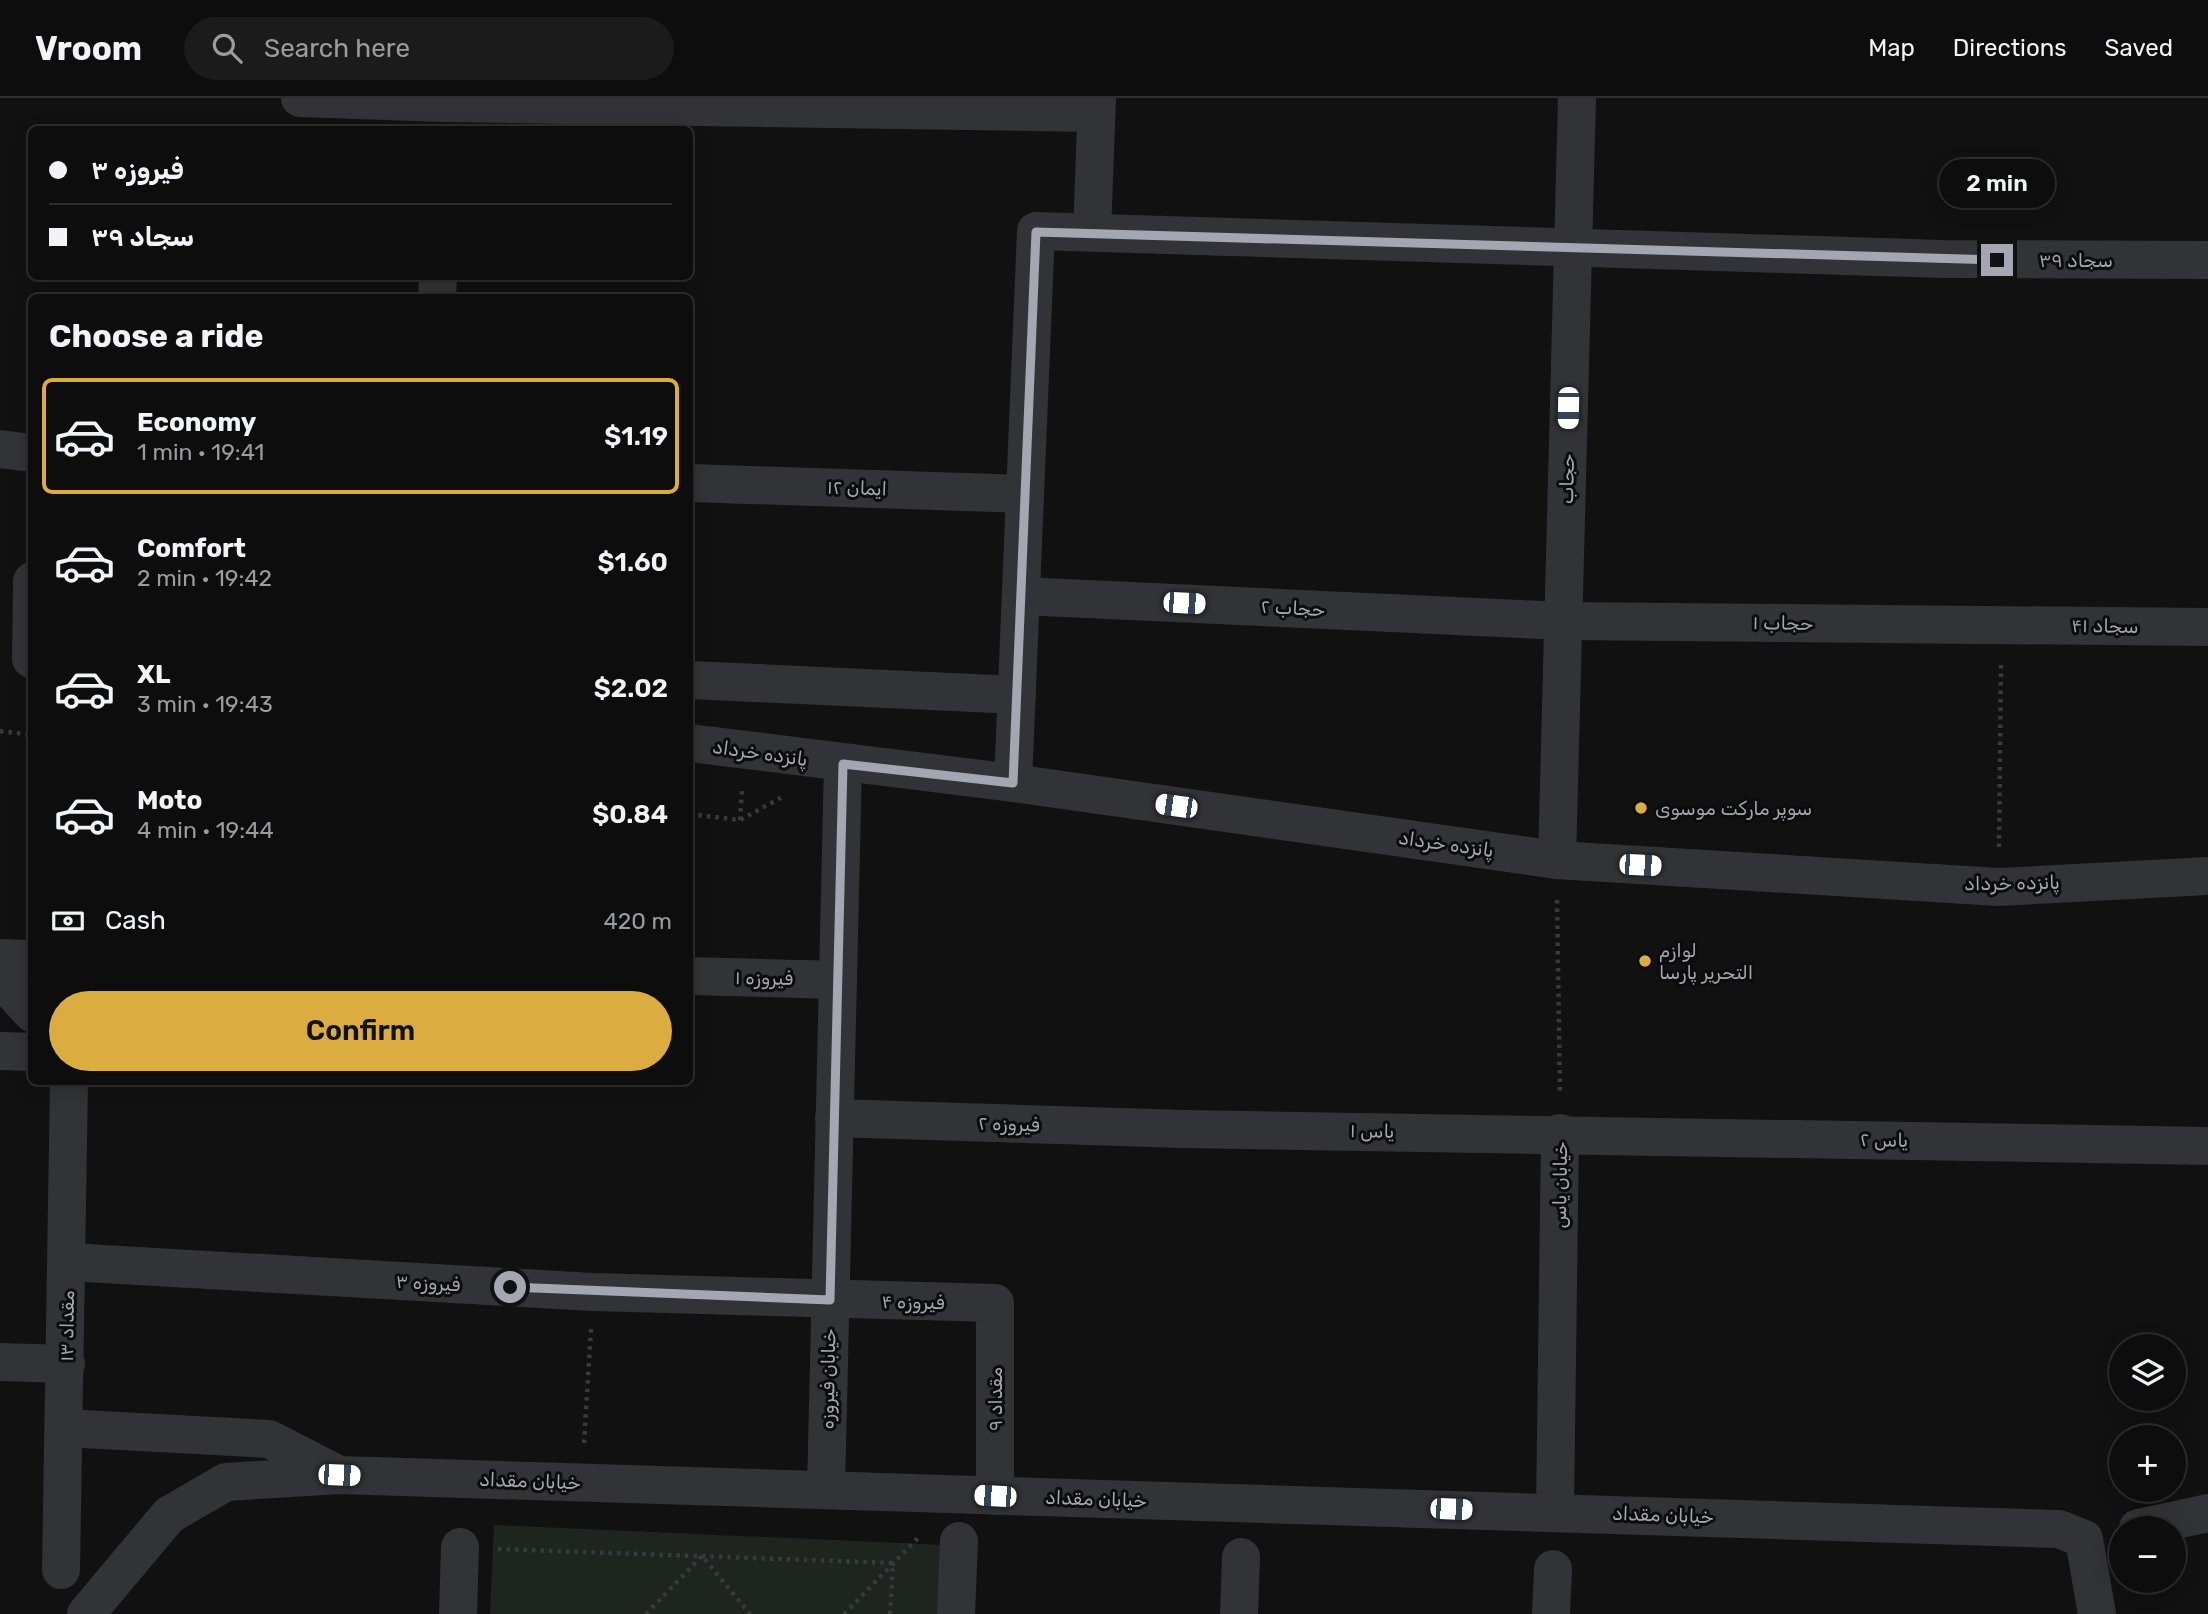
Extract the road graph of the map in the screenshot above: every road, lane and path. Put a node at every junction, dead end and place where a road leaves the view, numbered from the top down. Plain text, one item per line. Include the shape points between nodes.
1 (300, 98) edge
2 (1577, 98) edge
3 (1096, 106) edge
4 (444, 110) edge
5 (1092, 233) junction
6 (1572, 249) junction
7 (2208, 260) edge
8 (0, 449) edge
9 (28, 452) edge
10 (693, 483) edge
11 (1025, 494) junction
12 (1021, 596) junction
13 (1564, 621) junction
14 (2001, 625) junction
15 (2208, 627) edge
16 (0, 656) edge
17 (28, 659) edge
18 (693, 680) edge
19 (1017, 695) junction
20 (0, 731) edge
21 (28, 734) edge
22 (693, 743) edge
23 (843, 764) junction
24 (1013, 783) junction
25 (786, 795) dead end
26 (693, 814) edge
27 (1557, 860) junction
28 (2208, 876) edge
29 (1999, 887) junction
30 (0, 958) edge
31 (28, 959) edge
32 (693, 976) edge
33 (0, 978) edge
34 (838, 979) junction
35 (28, 1009) edge
36 (0, 1051) edge
37 (28, 1052) edge
38 (69, 1085) edge
39 (834, 1118) junction
40 (1184, 1129) joint
41 (1560, 1133) junction
42 (2208, 1146) edge
43 (68, 1262) junction
44 (593, 1292) junction
45 (830, 1300) junction
46 (995, 1303) joint
47 (0, 1362) edge
48 (66, 1364) junction
49 (64, 1428) junction
50 (339, 1475) junction
51 (582, 1482) junction
52 (826, 1490) junction
53 (995, 1496) junction
54 (1555, 1511) junction
55 (2208, 1513) edge
56 (2186, 1518) edge
57 (2109, 1534) edge
58 (2084, 1539) junction
59 (959, 1541) dead end
60 (460, 1547) joint
61 (702, 1556) junction
62 (1241, 1557) dead end
63 (893, 1563) junction
64 (1553, 1569) dead end
65 (61, 1570) dead end
66 (86, 1614) edge
67 (458, 1614) edge
68 (646, 1614) edge
69 (750, 1614) edge
70 (844, 1614) edge
71 (890, 1614) edge
72 (956, 1614) edge
73 (1239, 1614) edge
74 (1551, 1614) edge
75 (2097, 1614) edge

1 - 4 street
2 - 6 street, حجاب
3 - 4 street
3 - 5 street
5 - 6 street, سجاد ۳۹
5 - 11 street, سجاد ۳۹ via 1036,232
6 - 7 street, سجاد ۳۹ via 1944,259
6 - 13 street, حجاب
8 - 9 street
10 - 11 street, ایمان ۱۲
11 - 12 street
12 - 13 street, حجاب ۲
12 - 19 street
13 - 14 street, حجاب ۱
13 - 27 street, حجاب
14 - 15 street, سجاد ۴۱
14 - 29 path
16 - 17 street
18 - 19 street
19 - 24 street
20 - 21 path
22 - 23 street, پانزده خرداد
23 - 24 street, پانزده خرداد
23 - 34 street, خیابان فیروزه
24 - 27 street, پانزده خرداد
25 - 26 path via 740,820
27 - 29 street, پانزده خرداد
27 - 41 path, خیابان یاس
28 - 29 street, پانزده خرداد
30 - 31 street
32 - 34 street, فیروزه ۱
33 - 35 street
34 - 39 street, خیابان فیروزه
36 - 37 street
38 - 43 street, مقداد ۱۳
39 - 40 street, فیروزه ۲
39 - 45 street, خیابان فیروزه
40 - 41 street, یاس ۱
41 - 42 street, یاس ۲
41 - 54 street, خیابان یاس
43 - 44 street, فیروزه ۳
43 - 48 street, مقداد ۱۳
44 - 45 street, فیروزه ۳
44 - 51 path
45 - 46 street, فیروزه ۴
45 - 52 street, خیابان فیروزه
46 - 53 street, مقداد ۹
47 - 48 street
48 - 49 street, مقداد ۱۳
49 - 50 street via 269,1439
49 - 65 street, مقداد ۱۳
50 - 51 street, خیابان مقداد
50 - 66 street, خیابان مقداد via 226,1482 169,1516
51 - 52 street, خیابان مقداد
52 - 53 street, خیابان مقداد
53 - 54 street, خیابان مقداد
54 - 58 street, خیابان مقداد via 2059,1529
55 - 56 street
57 - 58 street
58 - 75 street
59 - 72 street
60 - 61 path
60 - 67 street
61 - 63 path
61 - 68 path
61 - 69 path
62 - 73 street
63 - 70 path
63 - 71 path
64 - 74 street

